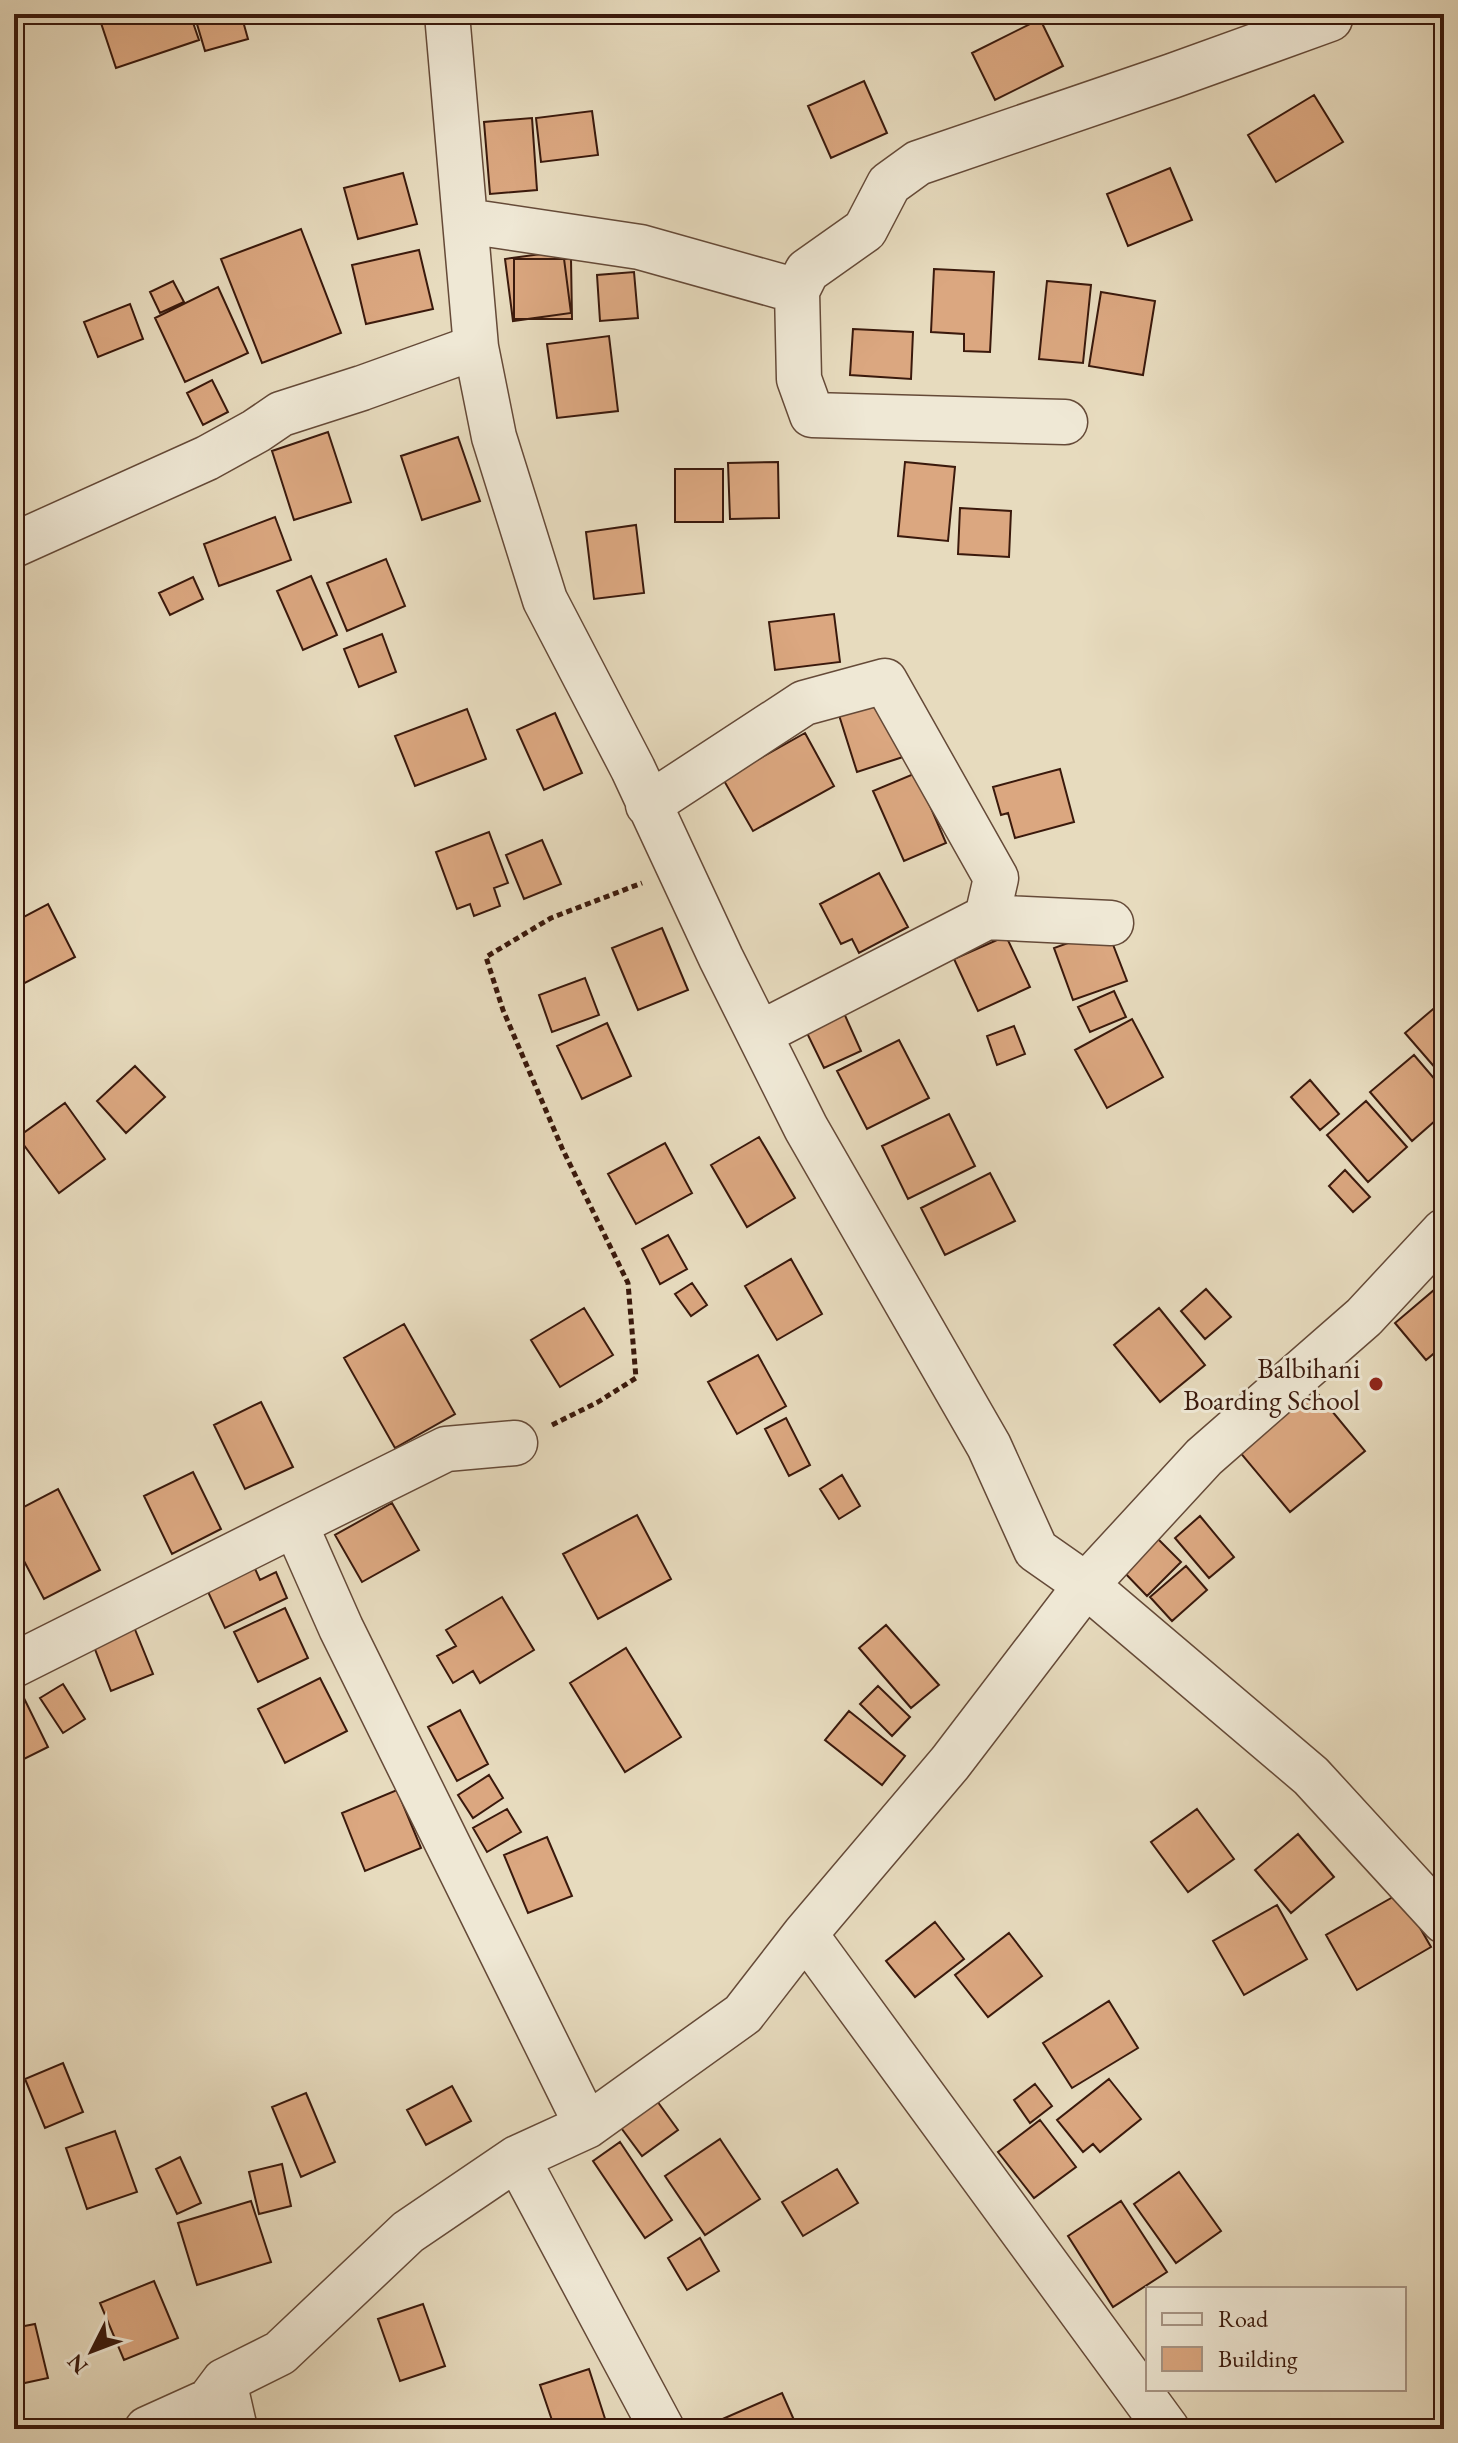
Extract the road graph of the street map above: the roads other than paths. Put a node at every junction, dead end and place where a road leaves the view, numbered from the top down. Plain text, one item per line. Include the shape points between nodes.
1 (447, 14) edge
2 (1330, 19) dead end
3 (466, 221) junction
4 (797, 291) junction
5 (476, 347) junction
6 (1065, 422) dead end
7 (14, 545) edge
8 (648, 805) junction
9 (987, 917) junction
10 (1111, 923) dead end
11 (759, 1034) junction
12 (1444, 1231) edge
13 (515, 1443) road end
14 (295, 1524) junction
15 (1086, 1585) junction
16 (14, 1665) edge
17 (1444, 1921) edge
18 (805, 1934) junction
19 (587, 2126) junction
20 (517, 2158) junction
21 (224, 2381) junction
22 (147, 2429) edge
23 (235, 2429) edge
24 (662, 2429) edge
25 (1167, 2429) edge

1 - 3 street
2 - 4 street via 918,163 889,184 865,230 807,271
3 - 4 street via 640,247
3 - 5 street
4 - 6 street via 799,379 812,415
5 - 7 street via 281,414 207,458
5 - 8 street via 494,437 545,600
8 - 9 street via 804,703 885,681 996,878
8 - 11 street
9 - 10 street
9 - 11 street
11 - 15 street via 806,1128 989,1446 1036,1550
12 - 15 street via 1364,1317 1204,1457
13 - 14 street via 446,1449
14 - 16 street
14 - 19 street
15 - 17 street via 1311,1776
15 - 18 street via 950,1763
18 - 19 street via 743,2014
18 - 25 street
19 - 20 street
20 - 21 street via 408,2232 280,2353
20 - 24 street
21 - 22 street via 209,2401
21 - 23 street

